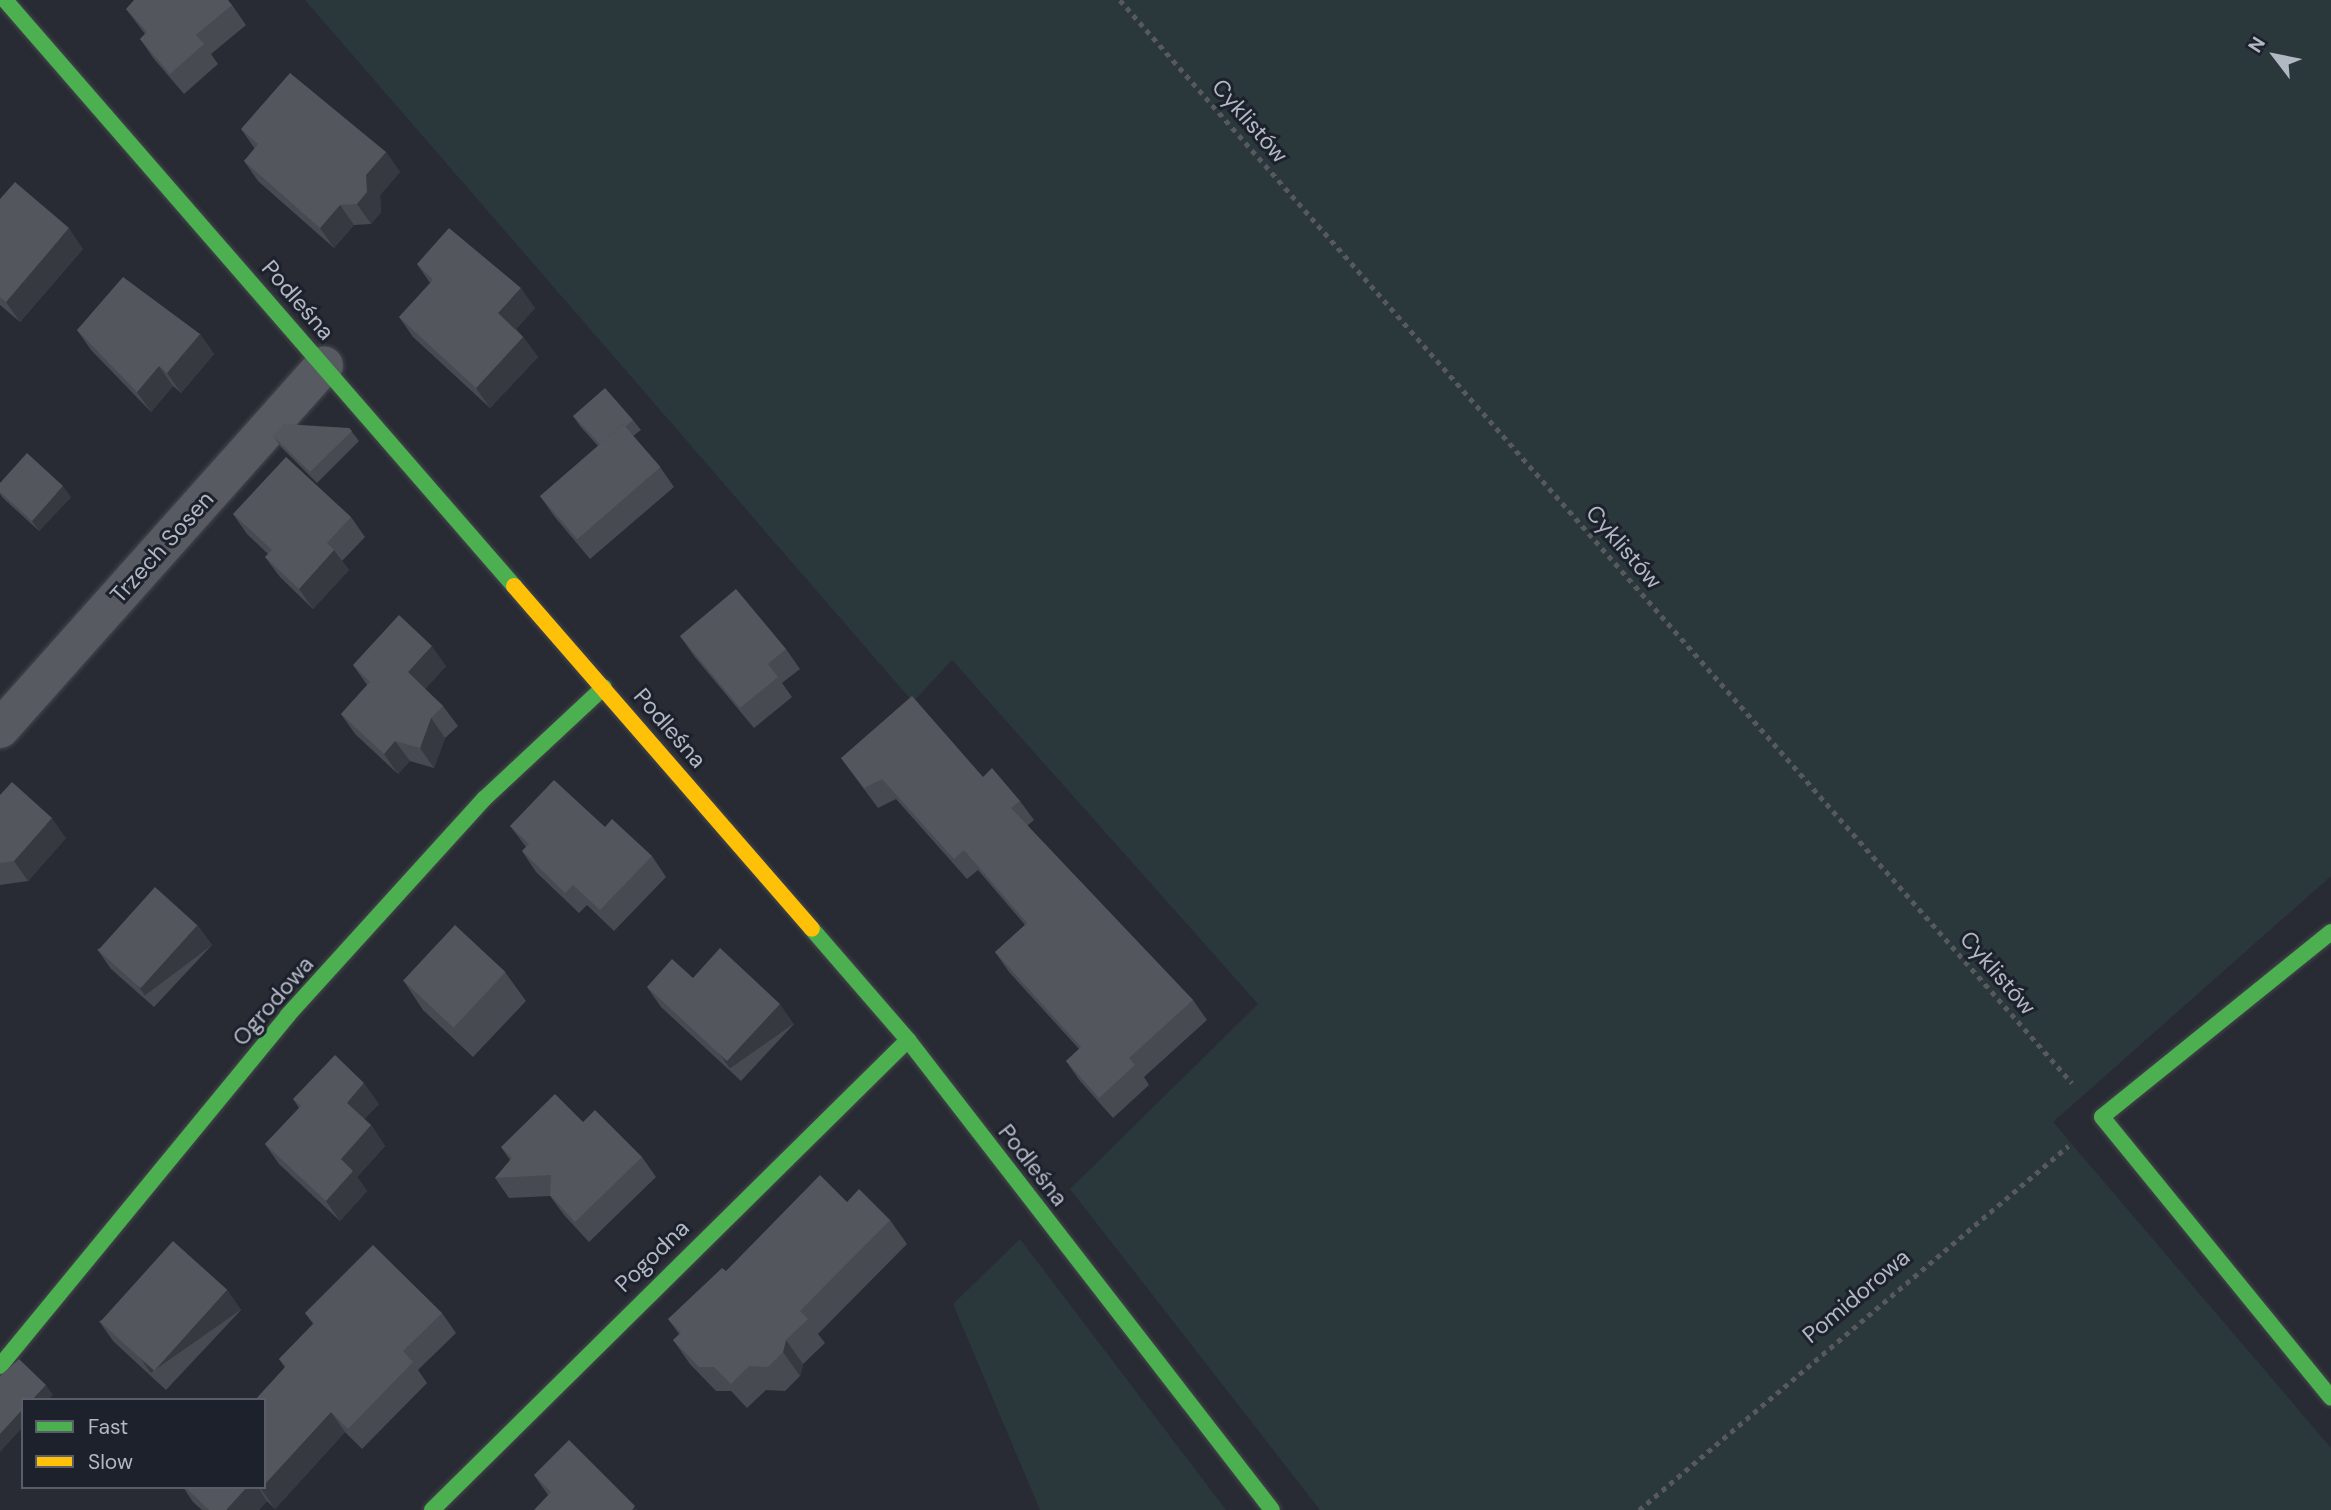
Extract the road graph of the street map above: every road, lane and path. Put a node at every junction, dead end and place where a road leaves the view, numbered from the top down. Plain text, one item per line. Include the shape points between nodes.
1 (5, 0) edge
2 (1120, 0) edge
3 (324, 365) junction
4 (604, 687) junction
5 (0, 729) edge
6 (2331, 932) edge
7 (908, 1040) junction
8 (2102, 1117) junction
9 (0, 1366) edge
10 (2331, 1398) edge
11 (432, 1510) edge
12 (1272, 1510) edge
13 (1639, 1510) edge

1 - 3 street, Podleśna
2 - 8 path, Cyklistów
3 - 4 street, Podleśna
3 - 5 street, Trzech Sosen
4 - 7 street, Podleśna
4 - 9 street, Ogrodowa via 484,799 288,1015
6 - 8 street
7 - 11 street, Pogodna
7 - 12 street, Podleśna
8 - 10 street
8 - 13 path, Pomidorowa

